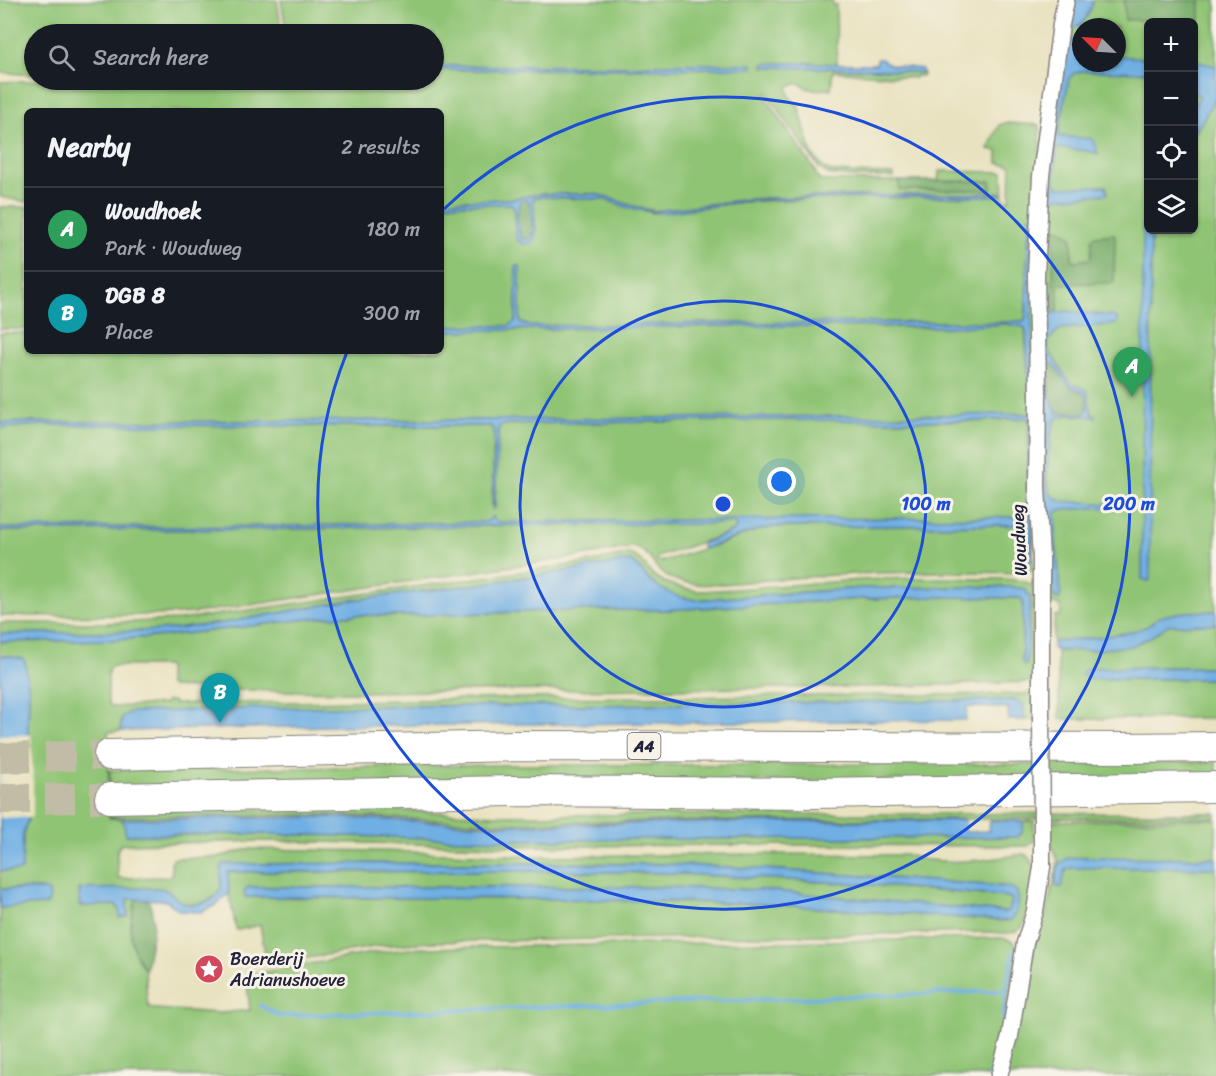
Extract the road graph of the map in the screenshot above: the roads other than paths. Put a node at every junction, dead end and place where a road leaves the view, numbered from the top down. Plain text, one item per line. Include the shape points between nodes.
1 (1066, 0) edge
2 (1216, 747) edge
3 (109, 755) tunnel mouth
4 (1216, 787) edge
5 (814, 793) junction
6 (110, 798) tunnel mouth
7 (1216, 803) edge
8 (999, 1076) edge

1 - 8 street, Woudweg, bridge via 1041,176 1036,275 1042,867
2 - 3 highway, A4 via 516,746
4 - 5 highway
5 - 6 highway via 514,791
5 - 7 highway via 1011,804

